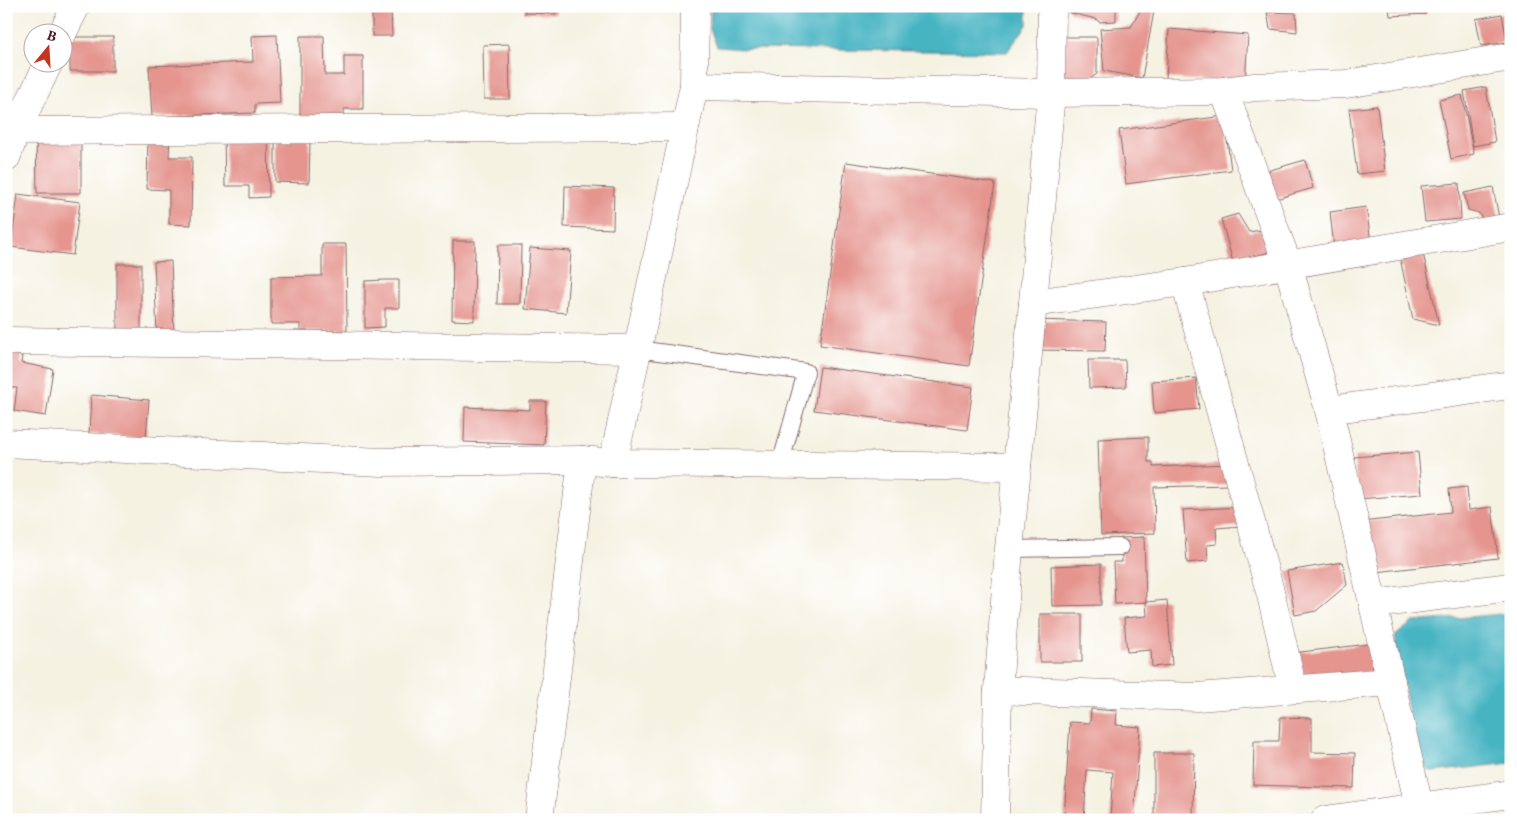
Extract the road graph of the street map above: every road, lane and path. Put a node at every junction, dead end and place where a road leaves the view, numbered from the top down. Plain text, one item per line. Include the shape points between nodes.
1 (76, 6) edge
2 (695, 6) edge
3 (1052, 6) edge
4 (68, 22) edge
5 (1511, 57) edge
6 (44, 72) edge
7 (694, 86) junction
8 (1224, 91) junction
9 (1051, 93) junction
10 (685, 127) junction
11 (16, 131) junction
12 (6, 158) edge
13 (1511, 227) edge
14 (1288, 265) junction
15 (1185, 282) junction
16 (1033, 303) junction
17 (6, 341) edge
18 (637, 349) junction
19 (1511, 385) edge
20 (1329, 410) junction
21 (6, 443) edge
22 (582, 460) junction
23 (613, 463) junction
24 (780, 464) junction
25 (1017, 466) junction
26 (1120, 547) dead end
27 (1009, 549) junction
28 (1511, 587) edge
29 (1373, 604) junction
30 (1391, 682) junction
31 (998, 690) junction
32 (1293, 690) junction
33 (1511, 794) edge
34 (1419, 806) junction
35 (539, 820) edge
36 (994, 820) edge
37 (1325, 820) edge

1 - 4 street
2 - 7 street
3 - 9 street
5 - 8 street via 1346,84
6 - 11 street
7 - 9 street
7 - 10 street
8 - 9 street
8 - 14 street
9 - 16 street
10 - 11 street
10 - 18 street
11 - 12 street
13 - 14 street
14 - 15 street
14 - 20 street
15 - 16 street
15 - 32 street via 1271,595
16 - 25 street
17 - 18 street
18 - 23 street
18 - 24 lane via 806,372
19 - 20 street
20 - 29 street
21 - 22 street via 381,462
22 - 23 street
22 - 35 street
23 - 24 street
24 - 25 street
25 - 27 street
26 - 27 lane
27 - 31 street
28 - 29 street
29 - 30 street
30 - 32 street
30 - 34 street
31 - 32 street via 1197,697
31 - 36 street
33 - 34 street
34 - 37 street

